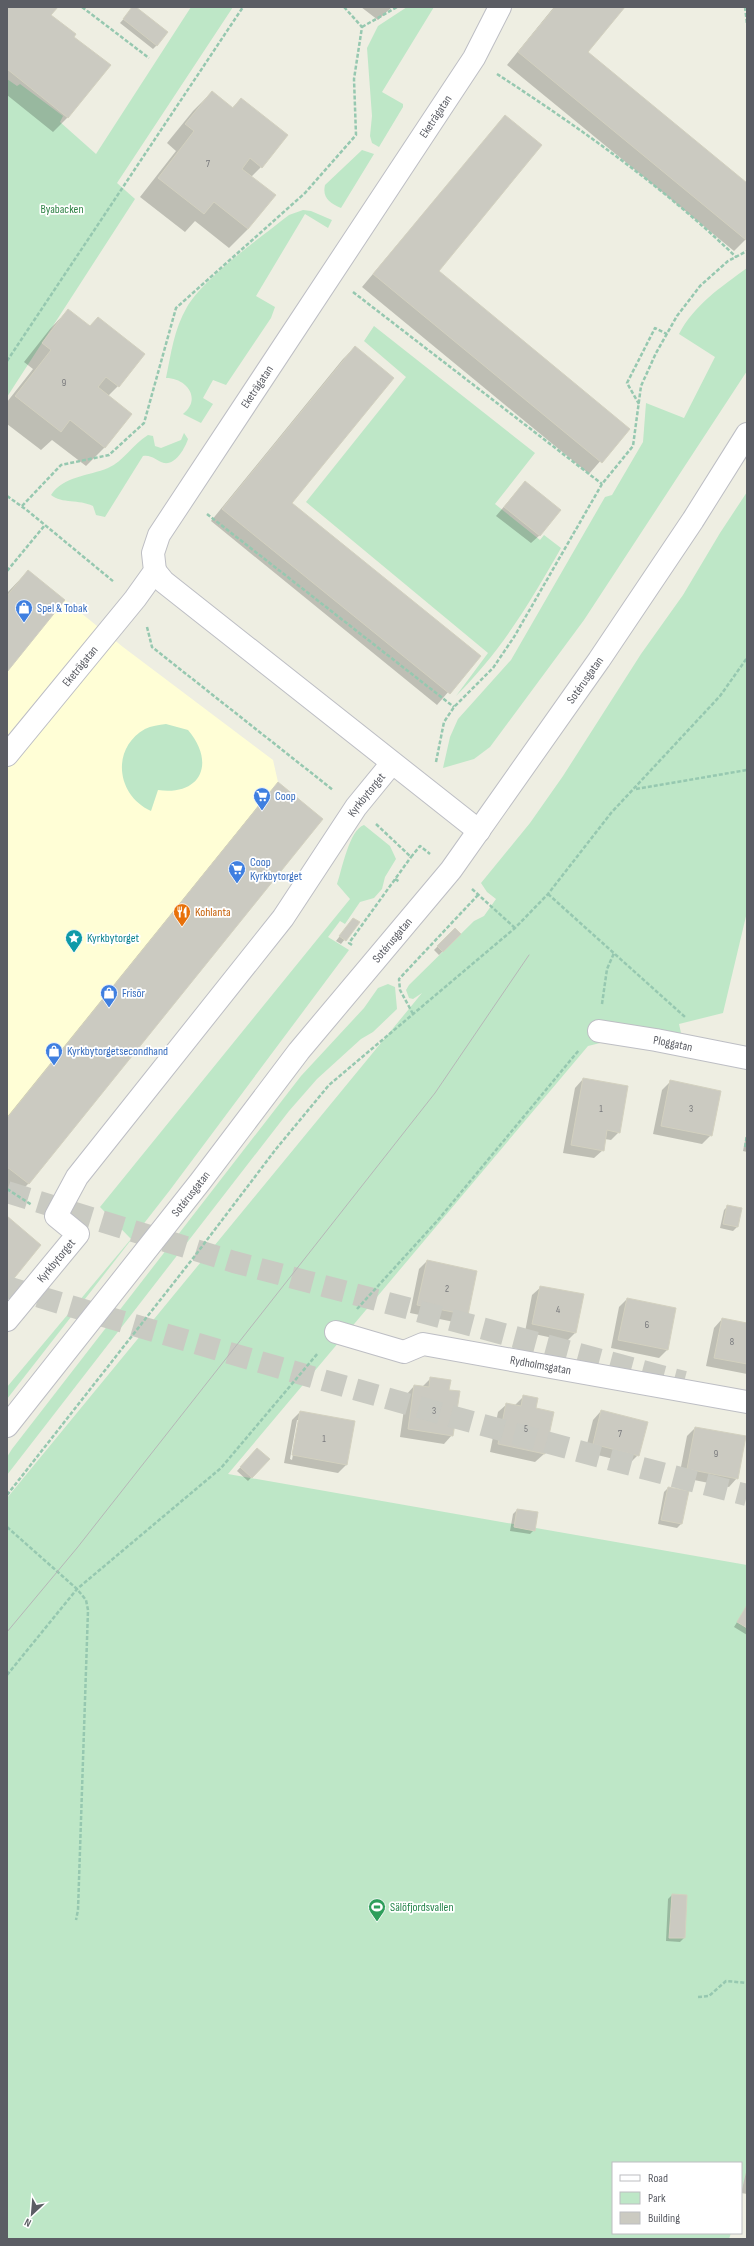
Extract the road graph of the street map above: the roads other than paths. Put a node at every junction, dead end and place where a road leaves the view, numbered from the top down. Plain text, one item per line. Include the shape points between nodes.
1 (500, 7) edge
2 (747, 434) edge
3 (155, 571) junction
4 (7, 755) edge
5 (392, 763) junction
6 (479, 831) junction
7 (599, 1031) road end
8 (747, 1058) edge
9 (7, 1320) edge
10 (336, 1332) road end
11 (747, 1402) edge
12 (7, 1426) edge

1 - 3 street, Eketrägatan via 474,58 159,535 153,553
2 - 6 street, Sotérusgatan via 607,648
3 - 4 street, Eketrägatan
3 - 5 street, Kyrkbytorget via 164,582
5 - 6 street, Kyrkbytorget
5 - 9 street, Kyrkbytorget via 356,807 283,918 77,1177 56,1216 78,1234
6 - 12 street, Sotérusgatan via 451,870 299,1050 200,1182
7 - 8 street, Ploggatan
10 - 11 street, Rydholmsgatan via 404,1352 423,1344

